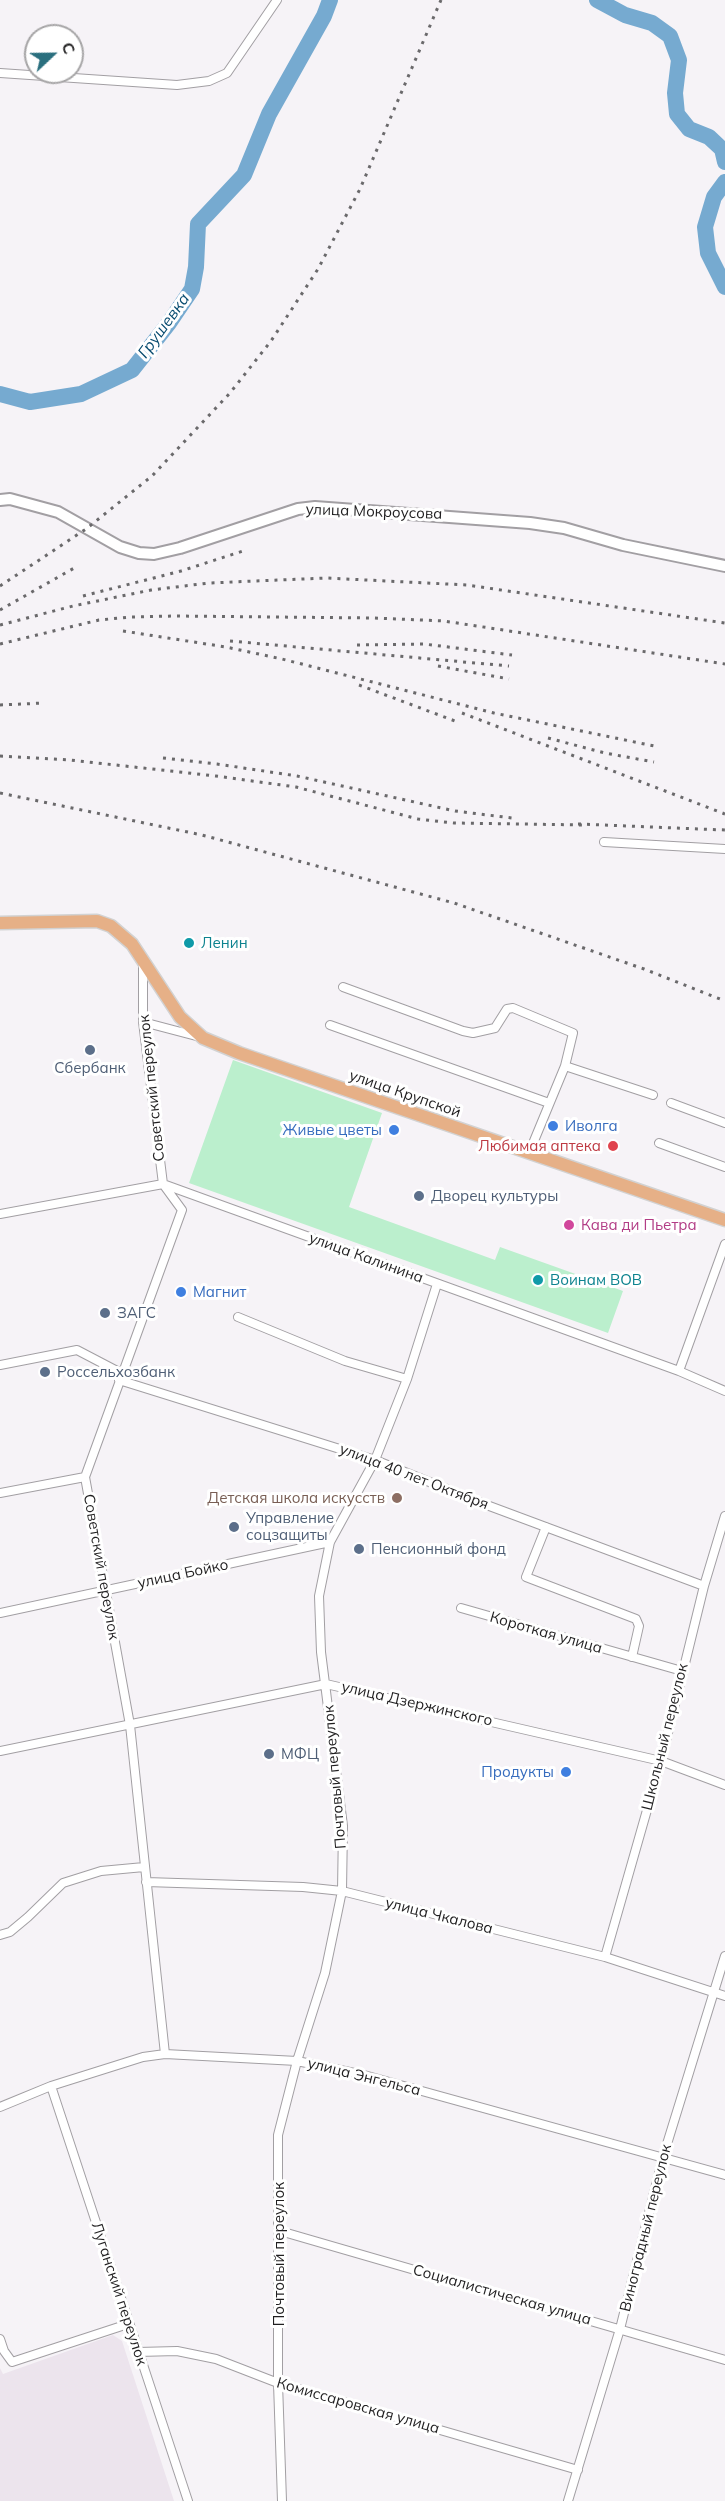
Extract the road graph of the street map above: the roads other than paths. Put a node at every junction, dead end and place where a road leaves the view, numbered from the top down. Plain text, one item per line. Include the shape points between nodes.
1 (277, 0) edge
2 (0, 73) edge
3 (0, 500) edge
4 (725, 566) edge
5 (604, 842) dead end
6 (725, 849) edge
7 (0, 923) edge
8 (143, 958) junction
9 (343, 987) dead end
10 (143, 1022) junction
11 (330, 1025) dead end
12 (203, 1038) junction
13 (565, 1065) junction
14 (653, 1095) dead end
15 (549, 1103) junction
16 (671, 1103) dead end
17 (725, 1123) edge
18 (659, 1143) dead end
19 (529, 1153) junction
20 (725, 1167) edge
21 (163, 1184) junction
22 (0, 1214) edge
23 (725, 1220) edge
24 (725, 1244) edge
25 (437, 1284) junction
26 (238, 1317) dead end
27 (0, 1365) edge
28 (679, 1371) junction
29 (120, 1377) junction
30 (407, 1379) junction
31 (725, 1391) edge
32 (375, 1460) junction
33 (85, 1477) junction
34 (0, 1493) edge
35 (725, 1516) edge
36 (546, 1527) junction
37 (330, 1542) junction
38 (704, 1586) junction
39 (105, 1590) junction
40 (461, 1608) dead end
41 (0, 1613) edge
42 (632, 1657) junction
43 (682, 1671) junction
44 (326, 1684) junction
45 (130, 1725) junction
46 (0, 1751) edge
47 (661, 1761) junction
48 (725, 1785) edge
49 (144, 1867) junction
50 (146, 1882) junction
51 (342, 1892) junction
52 (0, 1935) edge
53 (725, 1956) edge
54 (605, 1957) junction
55 (712, 1993) junction
56 (725, 1996) edge
57 (165, 2054) junction
58 (297, 2061) junction
59 (51, 2086) junction
60 (0, 2107) edge
61 (663, 2157) junction
62 (725, 2175) edge
63 (279, 2231) junction
64 (128, 2324) junction
65 (620, 2329) junction
66 (0, 2339) edge
67 (138, 2352) junction
68 (725, 2360) edge
69 (278, 2383) junction
70 (578, 2470) junction
71 (188, 2501) edge
72 (282, 2501) edge
73 (568, 2501) edge

1 - 2 street via 227,73 209,81 177,85
3 - 4 street, улица Мокроусова via 10,499 58,512 120,547 139,553 180,548 298,509 315,507 564,528
5 - 6 street
7 - 8 main road, улица Крупской via 97,921 122,933
8 - 10 street, Советский переулок
8 - 12 main road, улица Крупской via 180,1017
9 - 13 street via 473,1033 495,1028 507,1009 513,1008 573,1032
10 - 12 street
10 - 21 street, Советский переулок
11 - 15 street
12 - 19 main road, улица Крупской
13 - 14 street
13 - 15 street
15 - 19 street
16 - 17 street
18 - 20 street
19 - 23 main road, улица Крупской
21 - 22 street
21 - 25 street, улица Калинина
21 - 29 street, Советский переулок via 182,1210
24 - 28 street
25 - 28 street, улица Калинина
25 - 30 street, Почтовый переулок
26 - 30 street via 345,1361
27 - 29 street, улица 40 лет Октября via 77,1350
28 - 31 street, улица Калинина
29 - 32 street, улица 40 лет Октября
29 - 33 street, Советский переулок
30 - 32 street, Почтовый переулок
32 - 36 street, улица 40 лет Октября
32 - 37 street, Почтовый переулок
33 - 34 street
33 - 39 street, Советский переулок
35 - 38 street, Школьный переулок
36 - 38 street, улица 40 лет Октября
36 - 42 street via 526,1577 636,1619 639,1626
37 - 39 street, улица Бойко
37 - 44 street, Почтовый переулок via 319,1596
38 - 43 street, Школьный переулок
39 - 41 street, улица Бойко
39 - 45 street, Советский переулок
40 - 42 street, Короткая улица
42 - 43 street, Короткая улица
43 - 47 street, Школьный переулок
44 - 45 street, улица Дзержинского
44 - 47 street, улица Дзержинского
44 - 51 street, Почтовый переулок via 343,1826
45 - 46 street, улица Дзержинского
45 - 49 street, Советский переулок
47 - 48 street, улица Дзержинского
47 - 54 street, Школьный переулок
49 - 50 street, Советский переулок
49 - 52 street via 101,1871 63,1883 28,1917
50 - 51 street, улица Чкалова via 303,1887
50 - 57 street, Советский переулок
51 - 54 street, улица Чкалова
51 - 58 street, Почтовый переулок via 325,1973
53 - 55 street, Виноградный переулок
54 - 55 street, улица Чкалова
55 - 56 street, улица Чкалова
55 - 61 street, Виноградный переулок
57 - 58 street, улица Энгельса
57 - 59 street, улица Энгельса via 143,2057
58 - 61 street, улица Энгельса via 364,2075
58 - 63 street, Почтовый переулок via 278,2135
59 - 60 street, улица Энгельса
59 - 64 street, Луганский переулок
61 - 62 street, улица Энгельса
61 - 65 street, Виноградный переулок
63 - 65 street, Социалистическая улица
63 - 69 street, Почтовый переулок
64 - 66 street via 12,2361
64 - 67 street, Луганский переулок
65 - 68 street, Социалистическая улица
65 - 70 street, Виноградный переулок
67 - 69 street, Комиссаровская улица via 177,2351 206,2357
67 - 71 street, Луганский переулок
69 - 70 street, Комиссаровская улица
69 - 72 street, Почтовый переулок
70 - 73 street, Виноградный переулок

